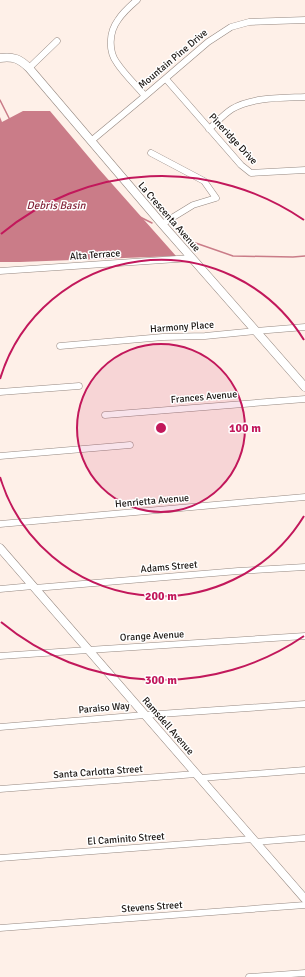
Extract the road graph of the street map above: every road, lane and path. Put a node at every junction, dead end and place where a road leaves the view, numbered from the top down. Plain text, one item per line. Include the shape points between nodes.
1 (137, 0) edge
2 (305, 20) edge
3 (57, 41) dead end
4 (0, 58) edge
5 (29, 68) junction
6 (166, 79) junction
7 (145, 96) junction
8 (305, 97) edge
9 (209, 129) junction
10 (91, 141) junction
11 (151, 153) dead end
12 (305, 170) edge
13 (162, 224) junction
14 (192, 258) junction
15 (0, 272) edge
16 (305, 327) edge
17 (256, 330) junction
18 (60, 346) dead end
19 (79, 386) dead end
20 (305, 387) edge
21 (0, 392) edge
22 (305, 399) edge
23 (105, 415) dead end
24 (130, 445) dead end
25 (0, 456) edge
26 (305, 497) edge
27 (0, 524) edge
28 (0, 548) edge
29 (305, 567) edge
30 (34, 587) junction
31 (0, 589) edge
32 (305, 636) edge
33 (88, 650) junction
34 (0, 656) edge
35 (305, 704) edge
36 (145, 715) junction
37 (0, 727) edge
38 (305, 770) edge
39 (198, 776) junction
40 (0, 789) edge
41 (305, 838) edge
42 (254, 841) junction
43 (0, 858) edge
44 (305, 899) edge
45 (305, 906) edge
46 (0, 928) edge
47 (305, 973) edge
48 (249, 977) edge

1 - 7 street via 117,21 111,35 111,50 116,62
2 - 6 street, Mountain Pine Drive via 250,22 231,27 208,42
3 - 5 street
4 - 5 street, La Crescenta Avenue via 20,59
5 - 10 street, La Crescenta Avenue
6 - 7 street, Mountain Pine Drive
6 - 9 street, Pineridge Drive
7 - 10 street, Mountain Pine Drive
8 - 9 street via 254,100 241,104 231,109
9 - 12 street, Pineridge Drive via 251,174
10 - 13 street, La Crescenta Avenue
11 - 13 street via 204,181 216,198 193,205
13 - 14 street, La Crescenta Avenue
14 - 15 street, Alta Terrace
14 - 17 street, La Crescenta Avenue
16 - 17 street, Harmony Place
17 - 18 street, Harmony Place
17 - 20 street, La Crescenta Avenue
19 - 21 street
22 - 23 street, Frances Avenue
24 - 25 street
26 - 27 street, Henrietta Avenue
28 - 30 street, Ramsdell Avenue
29 - 30 street, Adams Street
30 - 31 street, Adams Street
30 - 33 street, Ramsdell Avenue
32 - 33 street, Orange Avenue
33 - 34 street, Orange Avenue
33 - 36 street, Ramsdell Avenue
35 - 36 street, Paraiso Way
36 - 37 street, Paraiso Way
36 - 39 street, Ramsdell Avenue
38 - 39 street, Santa Carlotta Street
39 - 40 street, Santa Carlotta Street
39 - 42 street, Ramsdell Avenue
41 - 42 street, El Caminito Street
42 - 43 street, El Caminito Street
42 - 44 street, Ramsdell Avenue
45 - 46 street, Stevens Street
47 - 48 street

